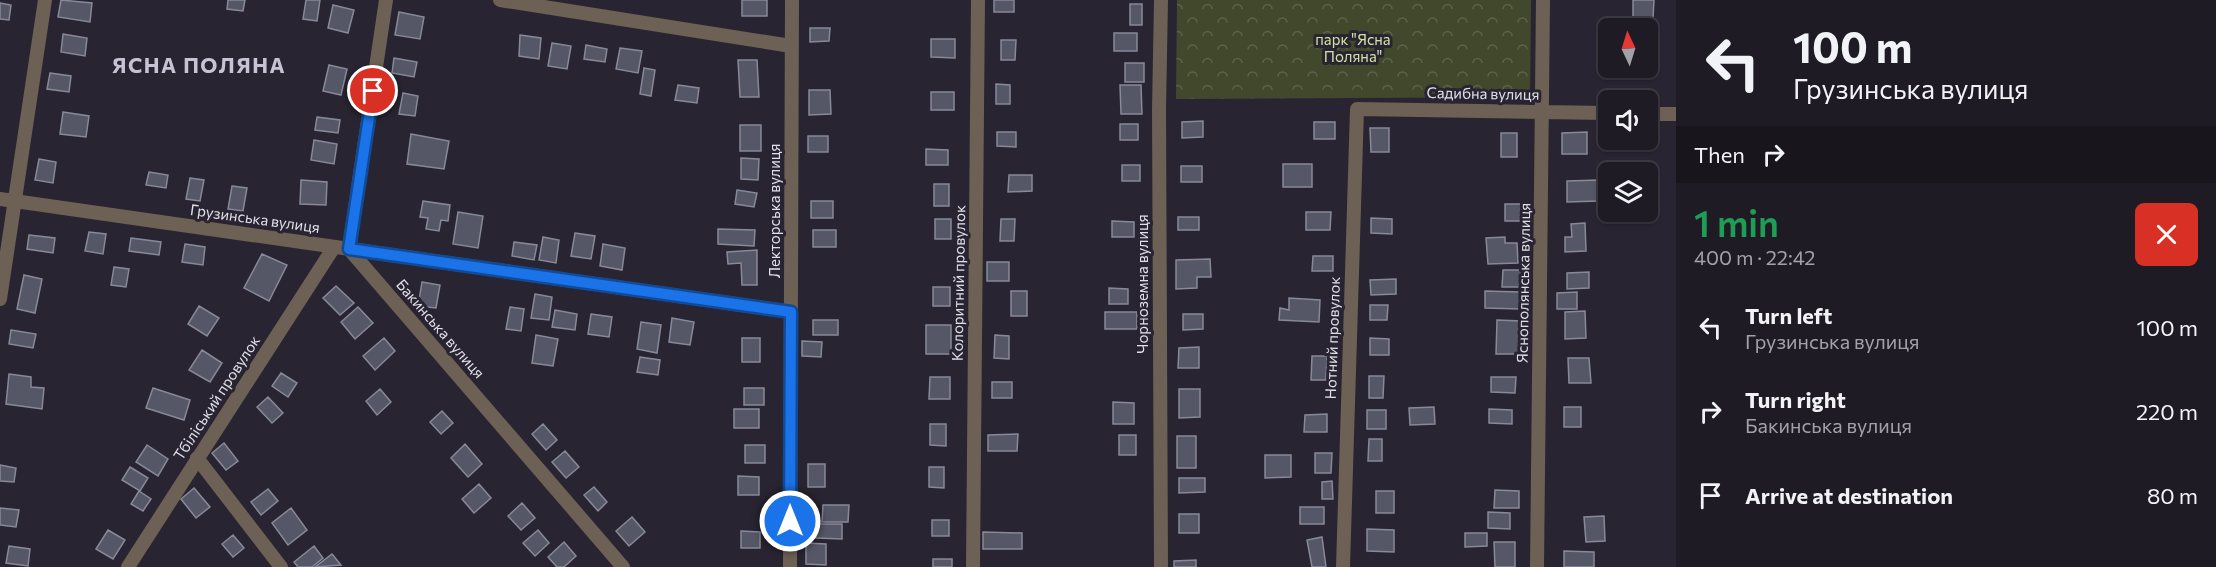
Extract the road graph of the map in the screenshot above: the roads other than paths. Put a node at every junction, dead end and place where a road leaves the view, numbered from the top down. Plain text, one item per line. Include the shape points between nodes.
1 (45, 0) edge
2 (386, 0) edge
3 (500, 0) edge
4 (792, 0) edge
5 (978, 0) edge
6 (1161, 0) edge
7 (1543, 0) edge
8 (791, 46) junction
9 (1357, 109) joint
10 (1542, 112) junction
11 (1598, 113) edge
12 (1658, 114) edge
13 (1676, 114) edge
14 (7, 200) edge
15 (334, 247) junction
16 (349, 249) junction
17 (0, 299) edge
18 (791, 312) junction
19 (197, 458) junction
20 (128, 567) edge
21 (281, 567) edge
22 (623, 567) edge
23 (790, 567) edge
24 (973, 567) edge
25 (1161, 567) edge
26 (1343, 567) edge
27 (1537, 567) edge

1 - 14 street
2 - 16 street
3 - 8 street
4 - 8 street, Лекторська вулиця
5 - 24 street, Колоритний провулок
6 - 25 street, Чорноземна вулиця
7 - 10 street, Яснополянська вулиця
8 - 18 street, Лекторська вулиця
9 - 10 street, Садибна вулиця
9 - 26 street, Нотний провулок
10 - 11 street, Садибна вулиця
10 - 27 street, Яснополянська вулиця
12 - 13 street
14 - 15 street, Грузинська вулиця
14 - 17 street
15 - 16 street, Грузинська вулиця
15 - 19 street, Тбіліський провулок
16 - 18 street, Грузинська вулиця
16 - 22 street, Бакинська вулиця
18 - 23 street, Лекторська вулиця
19 - 20 street, Тбіліський провулок
19 - 21 street

